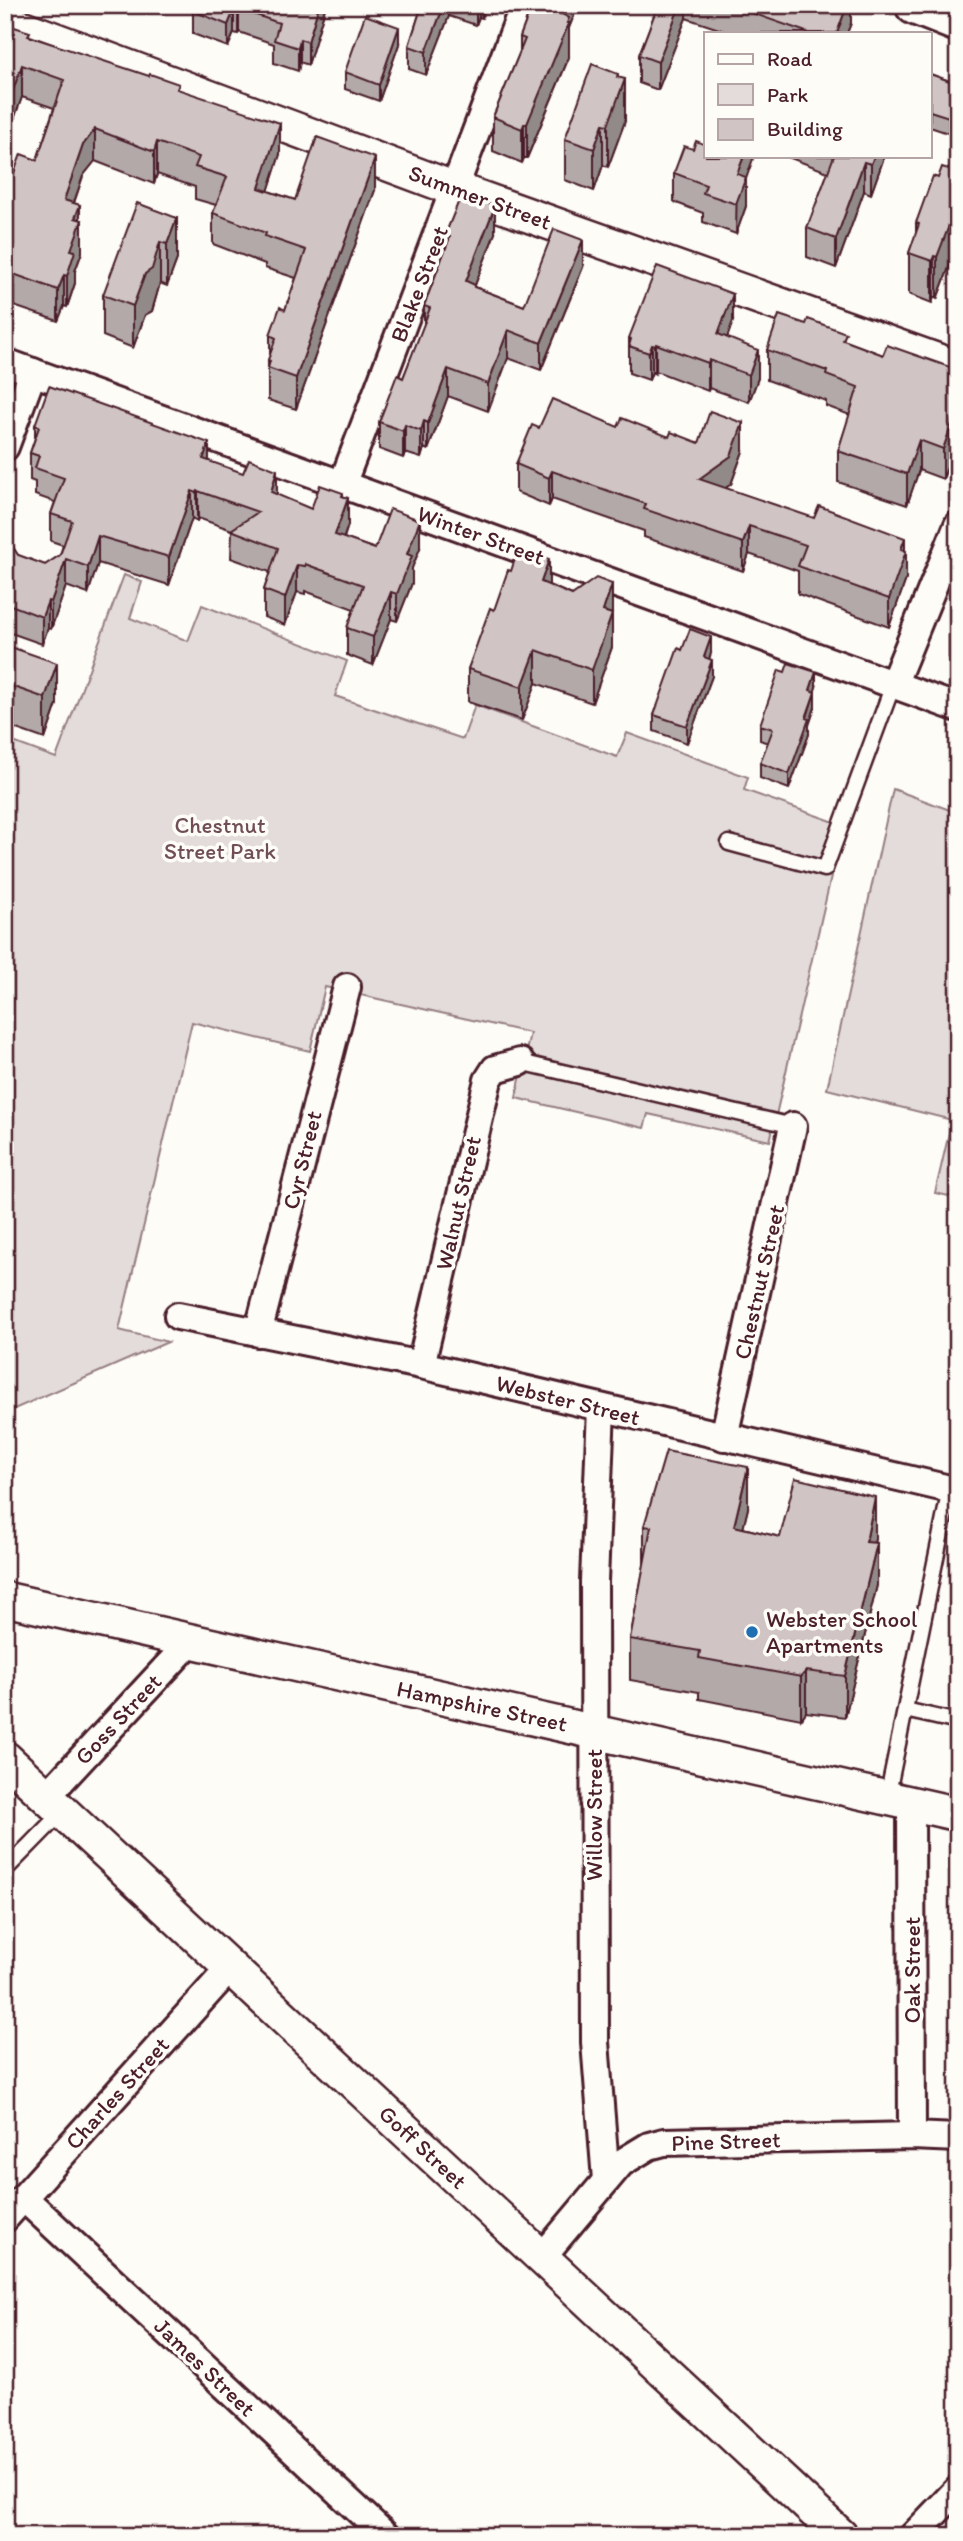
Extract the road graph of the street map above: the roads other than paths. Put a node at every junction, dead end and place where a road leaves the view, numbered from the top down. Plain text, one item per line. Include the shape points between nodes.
1 (524, 5) edge
2 (915, 5) edge
3 (5, 20) edge
4 (958, 22) edge
5 (455, 188) junction
6 (5, 362) edge
7 (958, 368) edge
8 (33, 372) junction
9 (5, 447) edge
10 (342, 485) junction
11 (958, 525) edge
12 (893, 685) junction
13 (958, 708) edge
14 (729, 843) dead end
15 (346, 987) dead end
16 (520, 1062) joint
17 (793, 1126) joint
18 (178, 1315) dead end
19 (258, 1333) junction
20 (421, 1364) junction
21 (600, 1408) junction
22 (724, 1437) junction
23 (954, 1490) edge
24 (5, 1599) edge
25 (191, 1642) junction
26 (905, 1710) junction
27 (958, 1722) edge
28 (594, 1731) junction
29 (5, 1758) edge
30 (899, 1801) junction
31 (54, 1804) junction
32 (958, 1814) edge
33 (5, 1870) edge
34 (230, 1968) junction
35 (912, 2136) junction
36 (958, 2138) edge
37 (606, 2180) junction
38 (24, 2198) junction
39 (5, 2218) edge
40 (542, 2257) junction
41 (958, 2489) edge
42 (386, 2536) edge
43 (841, 2536) edge
44 (913, 2536) edge

1 - 5 street, Blake Street
2 - 4 main road
3 - 5 street, Summer Street
5 - 7 street, Summer Street
5 - 10 street, Blake Street
6 - 8 street, Winter Street
8 - 9 street
8 - 10 street, Winter Street
10 - 12 street, Winter Street
11 - 12 street
12 - 13 street, Winter Street
12 - 14 lane via 825,869
15 - 19 street, Cyr Street
16 - 17 lane
16 - 20 street, Walnut Street via 495,1069 488,1080
17 - 22 street, Chestnut Street
18 - 19 street, Webster Street
19 - 20 street, Webster Street
20 - 21 street, Webster Street
21 - 22 street, Webster Street
21 - 28 street, Willow Street
22 - 23 street, Webster Street
23 - 26 lane
24 - 25 street, Hampshire Street
25 - 28 street, Hampshire Street
25 - 31 street, Goss Street
26 - 27 lane
26 - 30 lane
28 - 30 street, Hampshire Street
28 - 37 street, Willow Street via 596,2042
29 - 31 street, Goff Street
30 - 32 street, Hampshire Street
30 - 35 street, Oak Street
31 - 33 lane
31 - 34 street, Goff Street
34 - 38 street, Charles Street
34 - 40 street, Goff Street
35 - 36 street, Pine Street
35 - 37 street, Pine Street via 664,2142 634,2154
37 - 40 street, Pine Street
38 - 39 street, Charles Street
38 - 42 street, James Street
40 - 43 street, Goff Street
41 - 44 street

